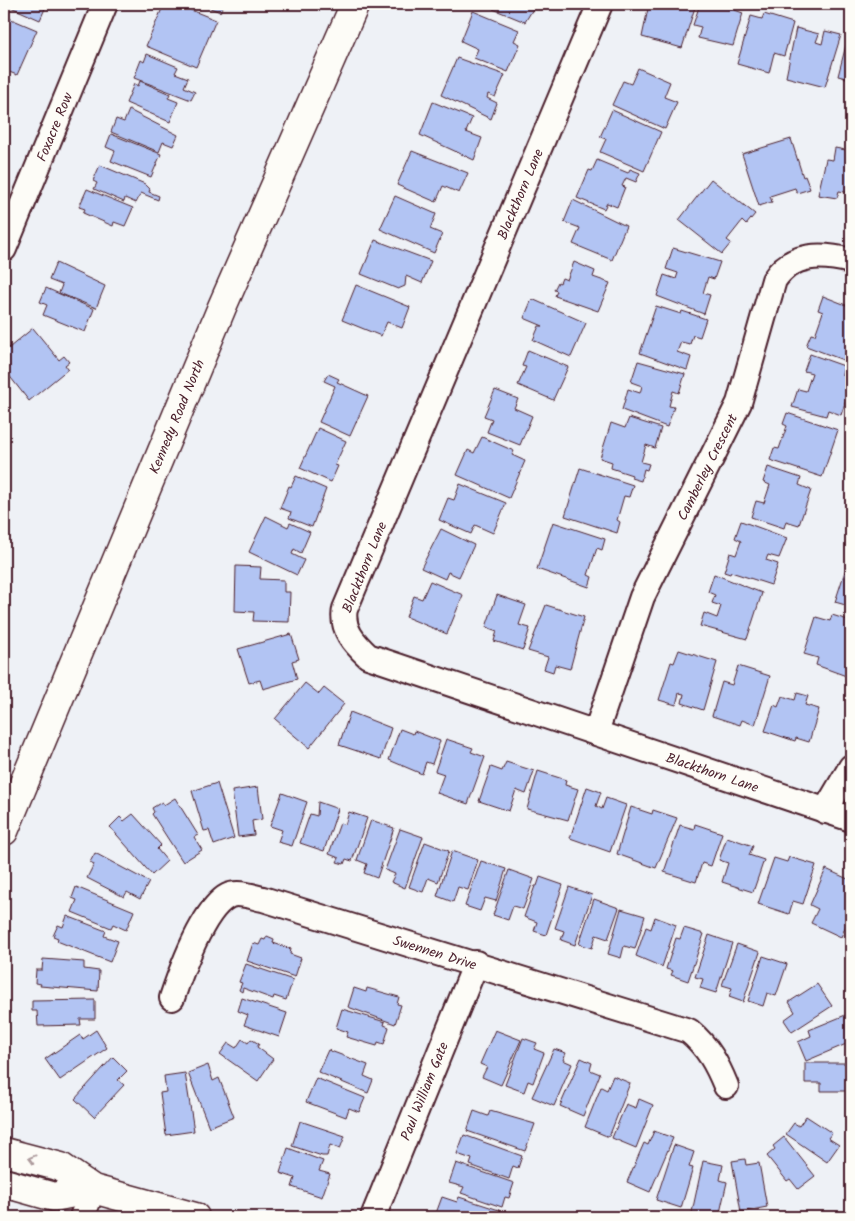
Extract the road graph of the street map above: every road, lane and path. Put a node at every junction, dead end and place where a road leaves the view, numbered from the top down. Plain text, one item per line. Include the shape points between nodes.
1 (105, 4) edge
2 (355, 4) edge
3 (600, 4) edge
4 (4, 249) edge
5 (851, 261) edge
6 (596, 732) junction
7 (851, 767) edge
8 (825, 810) junction
9 (851, 819) edge
10 (4, 831) edge
11 (476, 963) junction
12 (172, 998) dead end
13 (726, 1086) dead end
14 (4, 1152) edge
15 (4, 1183) edge
16 (93, 1189) junction
17 (82, 1217) edge
18 (195, 1217) edge
19 (373, 1217) edge

1 - 4 street, Foxacre Row
2 - 10 main road, Kennedy Road North via 222,307
3 - 6 street, Blackthorn Lane via 343,620 357,646 368,656
5 - 6 street, Camberley Crescent via 827,255 800,258 780,270 774,280 739,403 642,597
6 - 8 street, Blackthorn Lane
7 - 8 street
8 - 9 street, Blackthorn Lane
11 - 12 street, Swennen Drive via 263,899 230,895 219,902 189,950
11 - 13 street, Swennen Drive via 689,1031 716,1062
11 - 19 street, Paul William Gate
16 -> 14 main road via 61,1167
15 - 16 main road via 54,1197
16 - 17 street
16 - 18 main road

